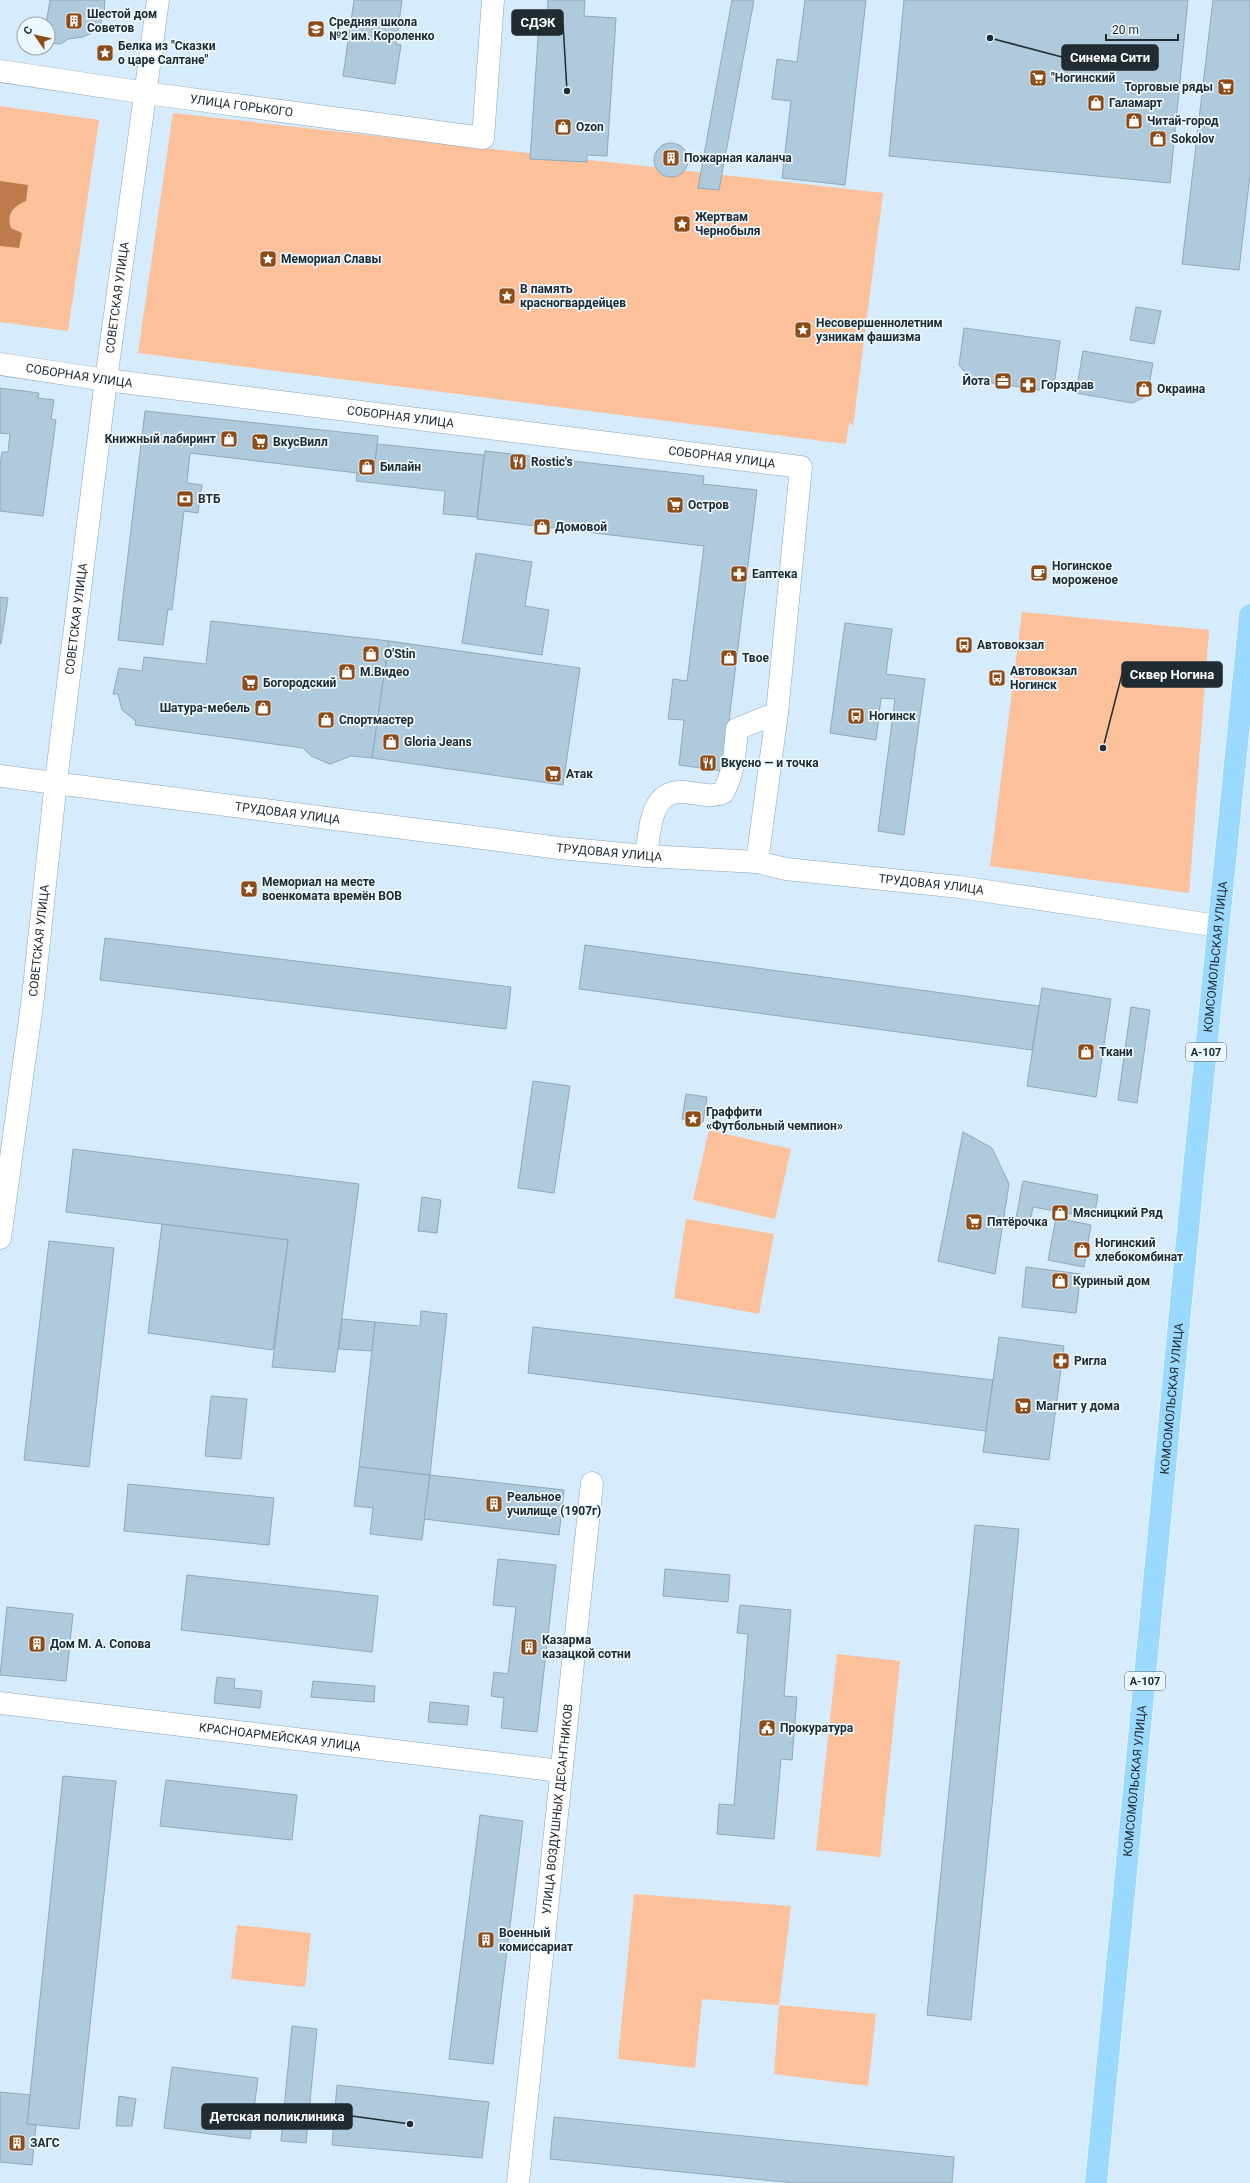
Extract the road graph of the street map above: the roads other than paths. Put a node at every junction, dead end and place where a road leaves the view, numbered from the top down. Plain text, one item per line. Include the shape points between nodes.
1 (158, 0) edge
2 (493, 0) edge
3 (0, 71) edge
4 (146, 94) junction
5 (0, 364) edge
6 (106, 380) junction
7 (1250, 615) edge
8 (777, 713) junction
9 (0, 776) edge
10 (56, 781) junction
11 (646, 856) junction
12 (757, 862) junction
13 (1218, 926) junction
14 (2, 1209) edge
15 (0, 1238) edge
16 (592, 1483) dead end
17 (0, 1703) edge
18 (560, 1770) junction
19 (518, 2183) edge
20 (1096, 2183) edge

1 - 4 street, СОВЕТСКАЯ УЛИЦА
2 - 4 street, УЛИЦА ГОРЬКОГО via 483,138
3 - 4 street, УЛИЦА ГОРЬКОГО
4 - 6 street, СОВЕТСКАЯ УЛИЦА
5 - 6 street, СОБОРНАЯ УЛИЦА
6 - 8 street, СОБОРНАЯ УЛИЦА via 801,467
6 - 10 street, СОВЕТСКАЯ УЛИЦА
7 - 13 main road, КОМСОМОЛЬСКАЯ УЛИЦА / А-107
8 - 11 street via 737,728 732,769 723,793 713,796 682,792 671,793 661,798 653,814
8 - 12 street
9 - 10 street, ТРУДОВАЯ УЛИЦА
10 - 11 street, ТРУДОВАЯ УЛИЦА via 559,848
10 - 14 street, СОВЕТСКАЯ УЛИЦА via 33,998
11 - 12 street, ТРУДОВАЯ УЛИЦА
12 - 13 street, ТРУДОВАЯ УЛИЦА via 786,869 960,887
13 - 20 main road, КОМСОМОЛЬСКАЯ УЛИЦА / А-107
14 - 15 street, СОВЕТСКАЯ УЛИЦА
16 - 18 street, УЛИЦА ВОЗДУШНЫХ ДЕСАНТНИКОВ
17 - 18 street, КРАСНОАРМЕЙСКАЯ УЛИЦА
18 - 19 street, УЛИЦА ВОЗДУШНЫХ ДЕСАНТНИКОВ

